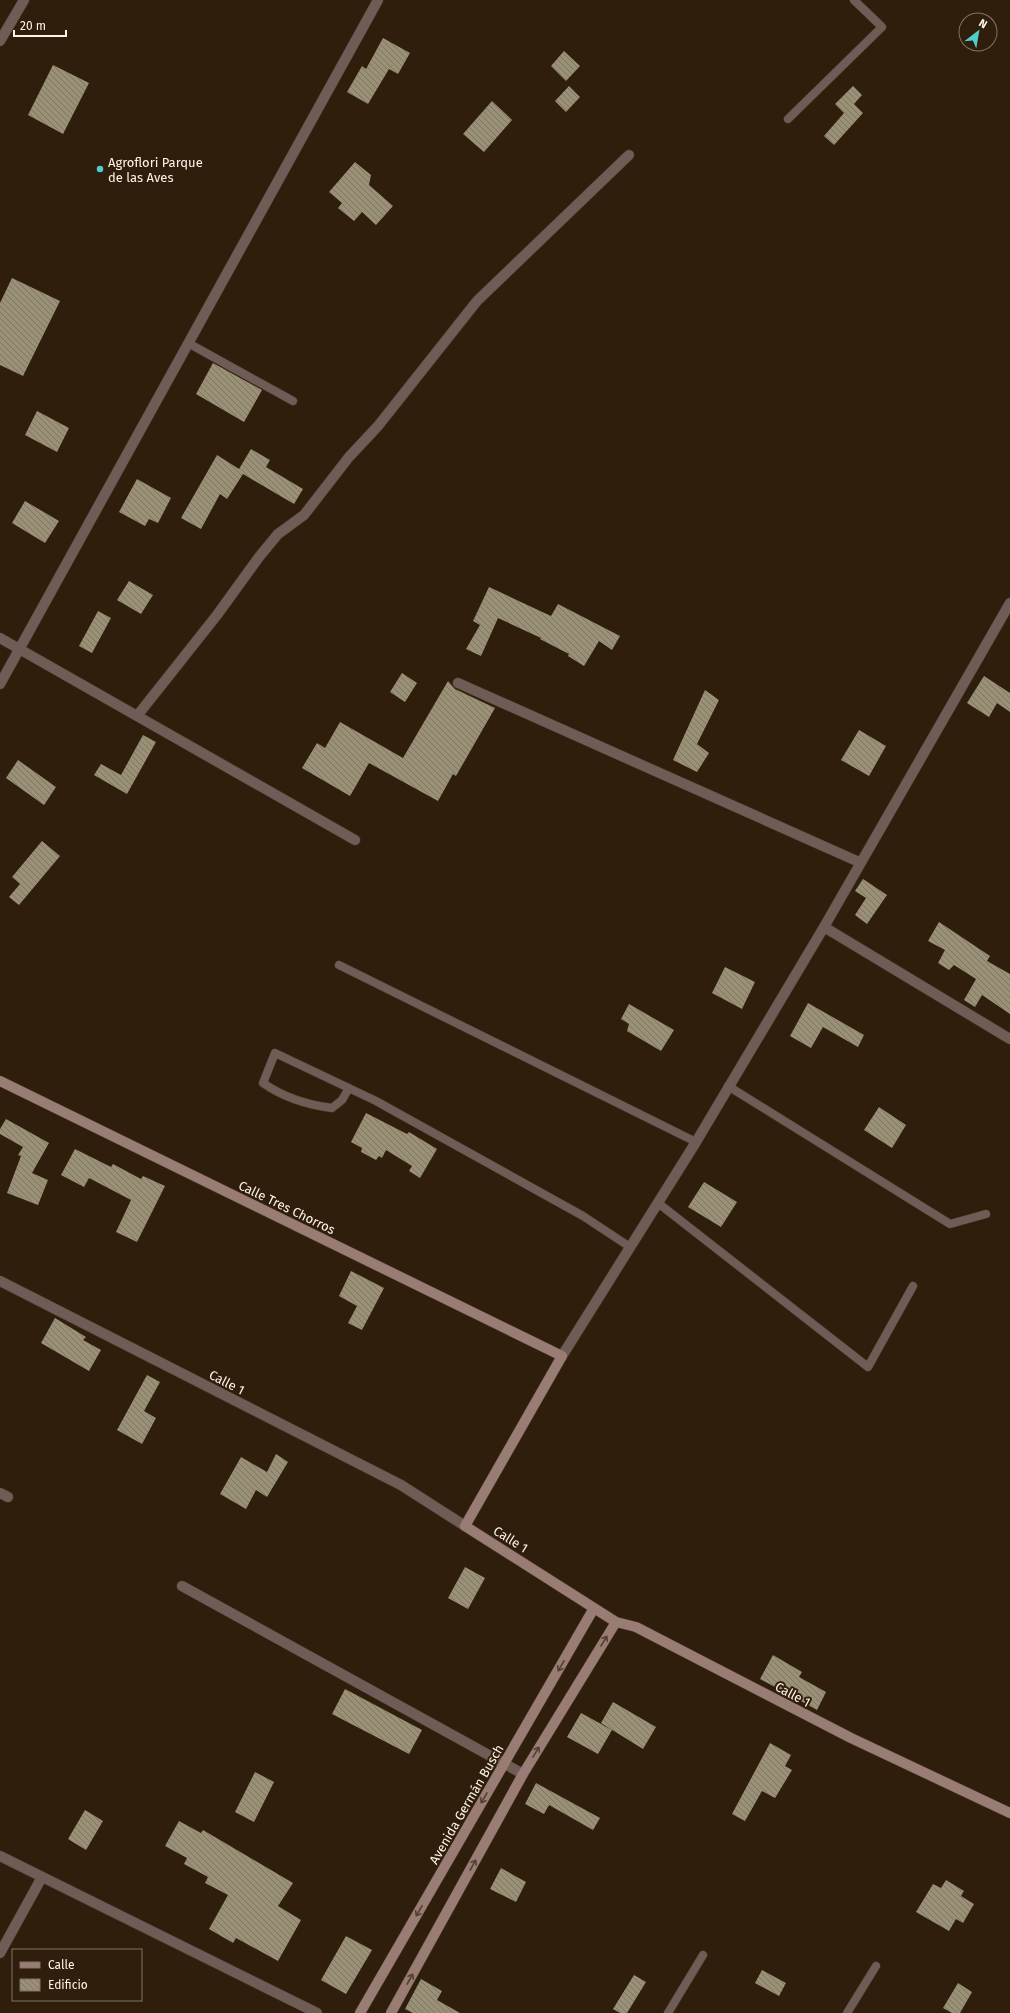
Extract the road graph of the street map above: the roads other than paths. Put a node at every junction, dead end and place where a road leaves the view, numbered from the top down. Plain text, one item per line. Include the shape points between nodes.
1 (24, 0) edge
2 (378, 0) edge
3 (854, 0) edge
4 (0, 41) edge
5 (788, 119) dead end
6 (629, 155) dead end
7 (188, 344) junction
8 (293, 401) dead end
9 (1010, 603) edge
10 (0, 638) edge
11 (19, 648) junction
12 (458, 683) dead end
13 (0, 684) edge
14 (137, 716) junction
15 (355, 840) dead end
16 (859, 862) junction
17 (824, 926) junction
18 (338, 965) dead end
19 (1010, 1039) edge
20 (1, 1084) edge
21 (728, 1086) junction
22 (349, 1088) junction
23 (696, 1142) junction
24 (658, 1203) junction
25 (986, 1214) dead end
26 (630, 1247) junction
27 (0, 1281) edge
28 (913, 1286) dead end
29 (562, 1356) junction
30 (465, 1526) junction
31 (182, 1586) dead end
32 (594, 1608) junction
33 (616, 1622) junction
34 (504, 1765) junction
35 (523, 1774) junction
36 (1010, 1813) edge
37 (0, 1856) edge
38 (42, 1877) junction
39 (0, 1953) edge
40 (703, 1955) dead end
41 (876, 1966) dead end
42 (317, 2013) edge
43 (360, 2013) edge
44 (391, 2013) edge
45 (668, 2013) edge
46 (847, 2013) edge

1 - 4 street
2 - 7 street
3 - 5 lane via 882,27
6 - 14 street via 477,301 304,515 278,534 259,557 218,615
7 - 8 lane
7 - 11 street
9 - 16 street
10 - 11 street
11 - 13 street
11 - 14 street
12 - 16 street
14 - 15 street
16 - 17 street
17 - 19 street
17 - 21 street
18 - 23 lane
20 - 29 main road, Calle Tres Chorros
21 - 23 street
21 - 25 lane via 950,1224
22 - 22 lane via 342,1100 332,1108 317,1106 276,1092 263,1082 276,1052
22 - 26 lane via 583,1216
23 - 24 street
24 - 26 street
24 - 28 lane via 868,1367
26 - 29 street
27 - 30 street, Calle 1 via 400,1485
29 - 30 main road
30 - 32 main road, Calle 1
31 - 34 street
32 - 33 main road, Calle 1
32 -> 34 main road, Avenida Germán Busch
35 -> 33 main road
33 - 36 main road, Calle 1 via 636,1627 850,1738
34 - 35 street
34 -> 43 main road, Avenida Germán Busch
44 -> 35 main road
37 - 38 street
38 - 39 street
38 - 42 street
40 - 45 lane
41 - 46 lane

